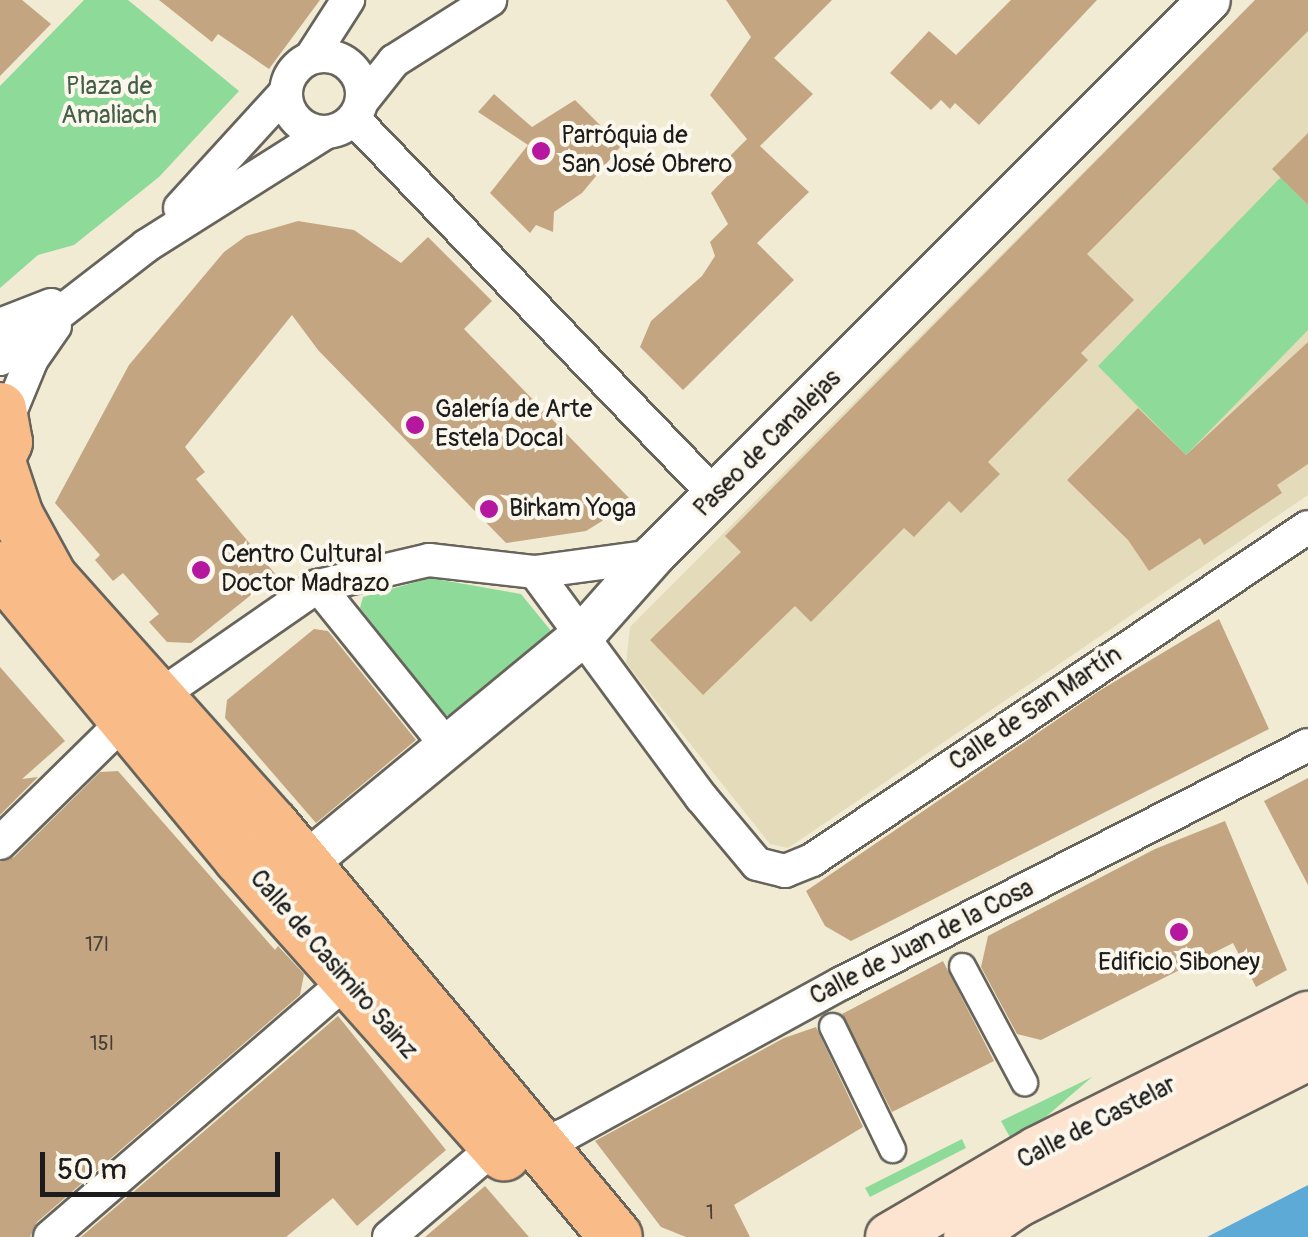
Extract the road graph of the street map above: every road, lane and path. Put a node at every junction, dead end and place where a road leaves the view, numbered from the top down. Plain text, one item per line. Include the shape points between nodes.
1 (348, 0) edge
2 (490, 0) edge
3 (1209, 0) edge
4 (312, 56) junction
5 (346, 61) junction
6 (394, 61) junction
7 (285, 93) junction
8 (348, 117) junction
9 (146, 246) junction
10 (82, 291) junction
11 (0, 325) edge
12 (0, 359) edge
13 (2, 438) edge
14 (718, 497) junction
15 (1308, 527) edge
16 (653, 556) junction
17 (0, 568) edge
18 (535, 572) junction
19 (318, 586) junction
20 (582, 636) junction
21 (157, 700) junction
22 (1308, 745) edge
23 (446, 746) junction
24 (0, 843) edge
25 (306, 864) junction
26 (962, 966) dead end
27 (347, 981) junction
28 (1308, 1016) edge
29 (832, 1026) dead end
30 (1308, 1056) edge
31 (1024, 1082) dead end
32 (518, 1145) junction
33 (892, 1149) dead end
34 (50, 1237) edge
35 (389, 1237) edge
36 (573, 1237) edge
37 (616, 1237) edge
38 (890, 1237) edge
39 (968, 1237) edge

1 - 4 street
2 - 6 street
3 - 14 street, Paseo de Canalejas
4 - 5 street
4 - 7 street via 298,64
5 - 6 street
5 - 8 street via 360,78
6 - 8 street
7 - 8 street via 290,113 304,128
7 - 9 street
8 - 9 street
8 - 14 street
9 - 10 street
10 - 11 street
10 - 12 street
10 - 13 street via 32,360
13 - 21 main road, Calle de Casimiro Sainz via 17,516 51,578
14 - 16 street, Paseo de Canalejas
15 - 20 street, Calle de San Martín via 812,860 785,871 757,864
16 - 18 street
16 - 20 street, Paseo de Canalejas
17 - 21 main road
18 - 19 street via 429,560
18 - 20 street
19 - 21 street
19 - 23 street
20 - 23 street, Paseo de Canalejas
21 - 24 street
21 - 25 main road, Calle de Casimiro Sainz
21 - 27 main road, Calle de Casimiro Sainz
22 - 32 street, Calle de Juan de la Cosa
23 - 25 street, Paseo de Canalejas
25 - 32 main road, Calle de Casimiro Sainz
26 - 31 street
27 - 32 main road, Calle de Casimiro Sainz
27 - 34 street
28 - 38 main road, Calle de Castelar via 1036,1151
29 - 33 street
30 - 39 main road, Calle de Castelar via 1017,1204
32 - 35 street, Calle de Juan de la Cosa
32 - 36 main road, Calle de Casimiro Sainz
32 - 37 main road, Calle de Casimiro Sainz

